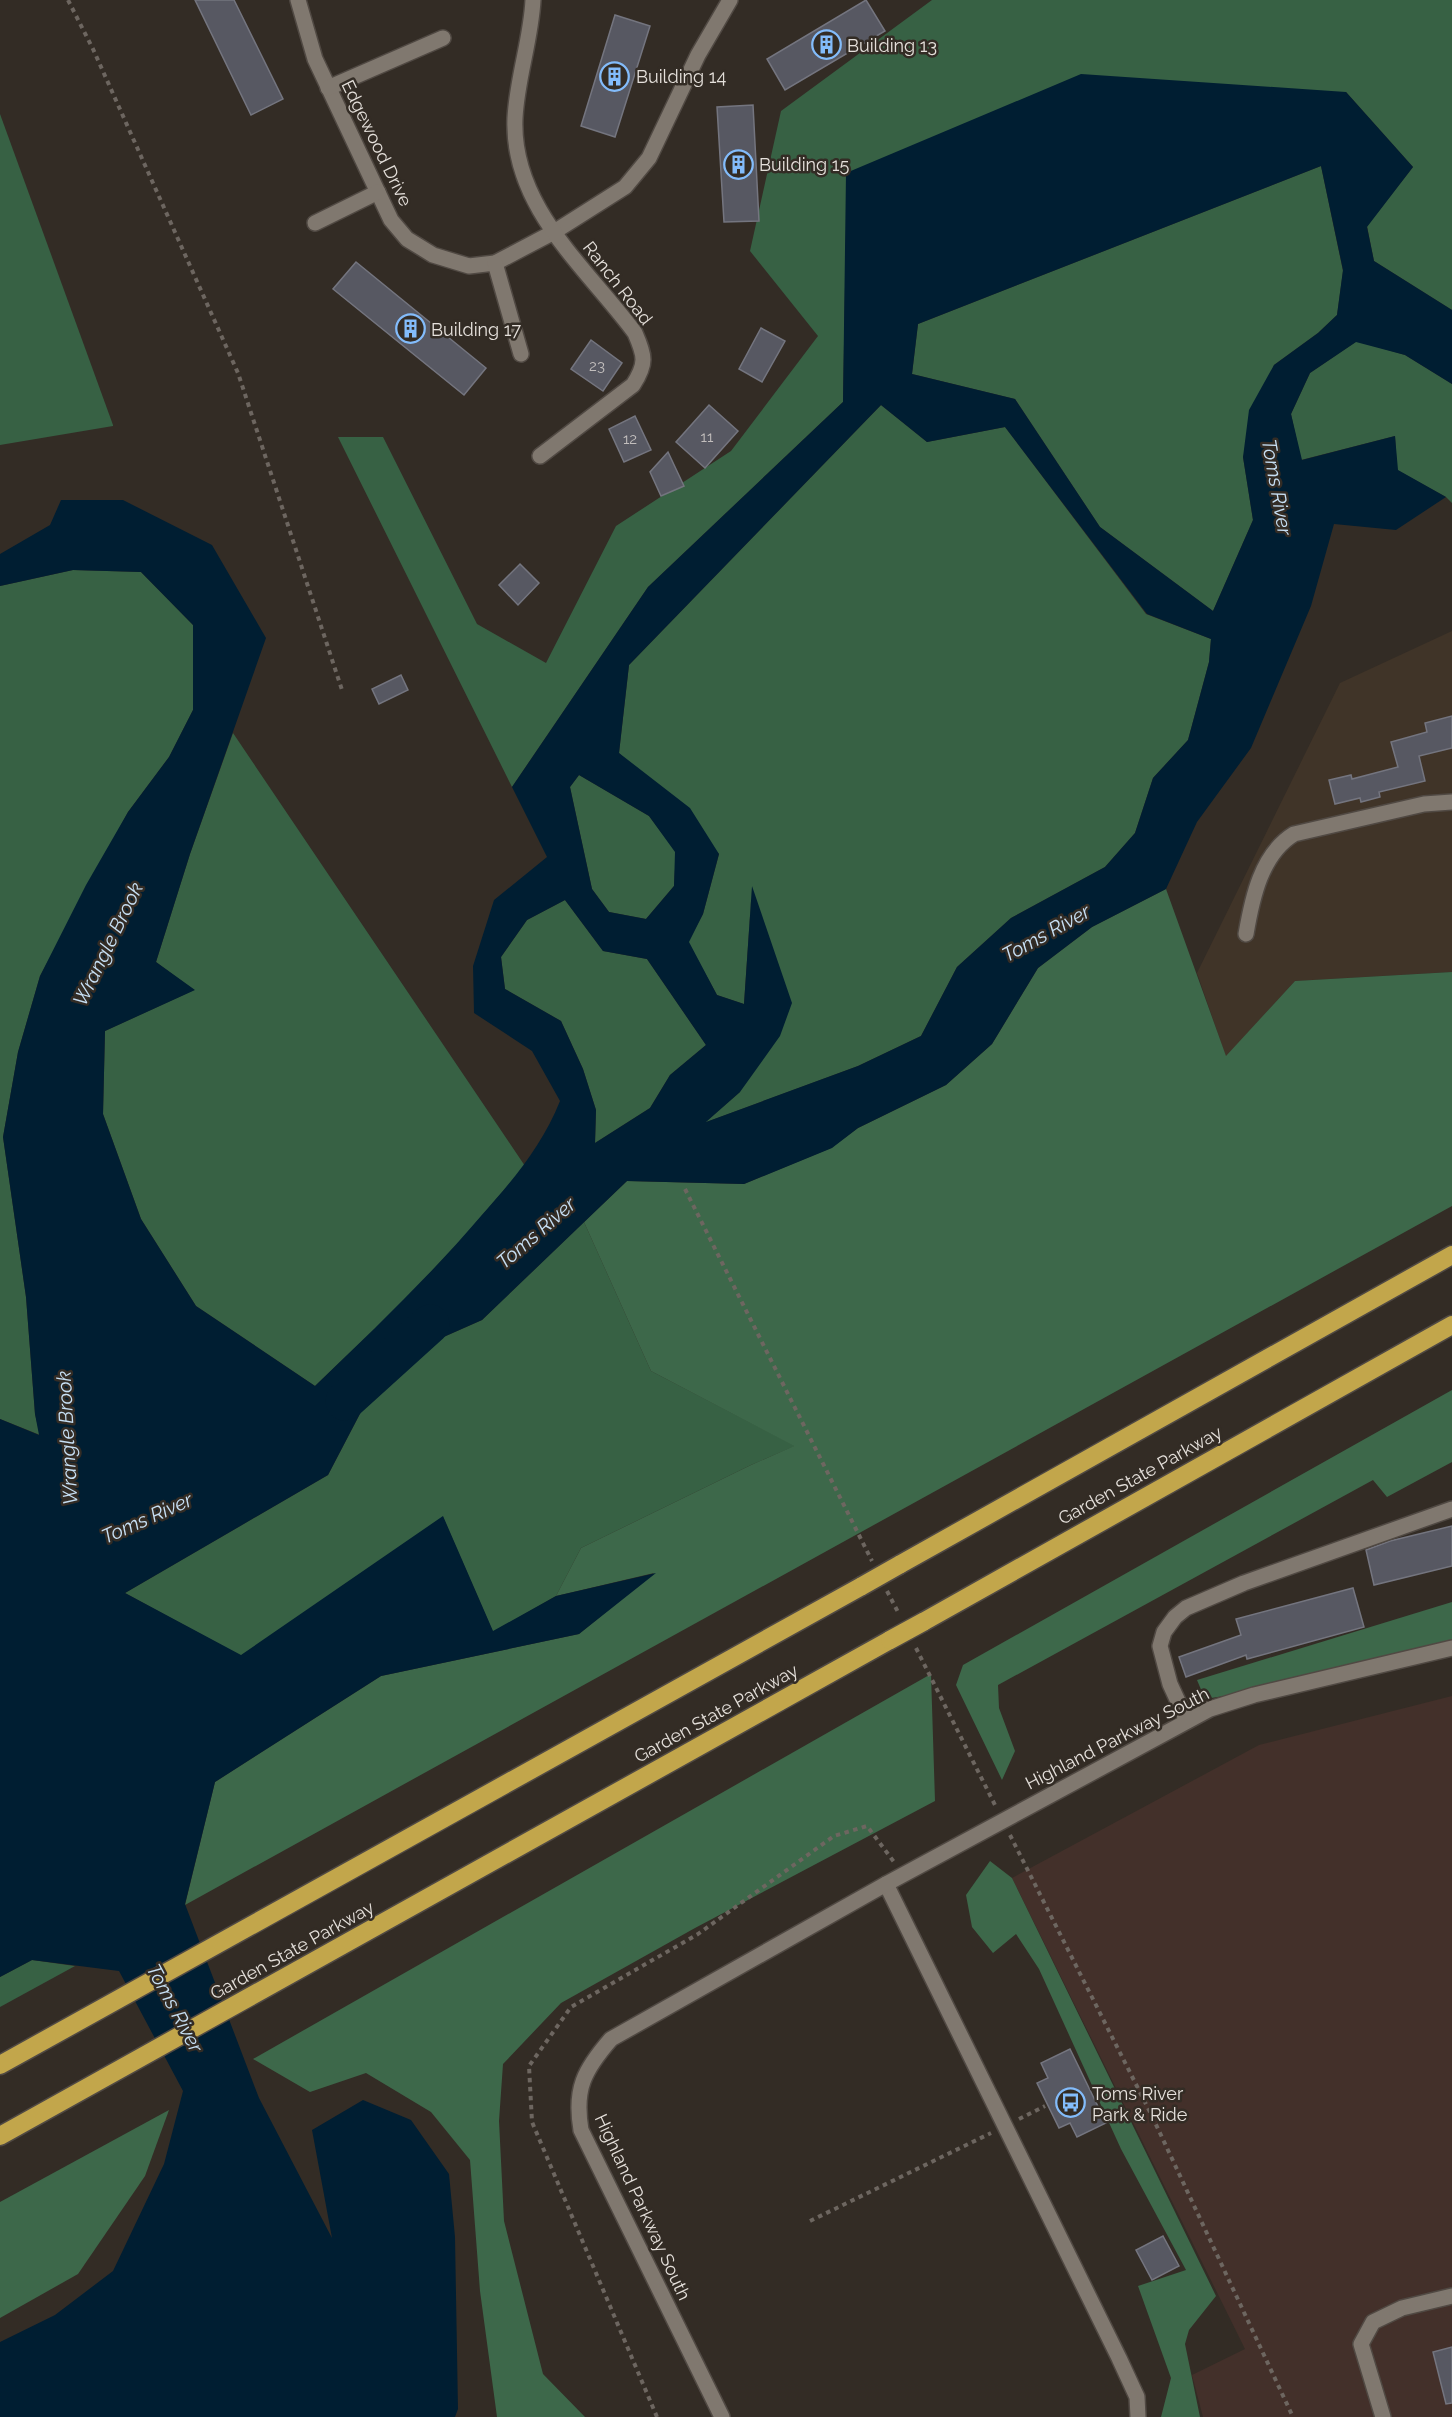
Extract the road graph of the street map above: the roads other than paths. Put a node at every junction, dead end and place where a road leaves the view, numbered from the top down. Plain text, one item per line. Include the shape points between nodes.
1 (298, 0) edge
2 (533, 0) edge
3 (729, 0) edge
4 (443, 38) dead end
5 (328, 88) junction
6 (378, 192) junction
7 (315, 223) dead end
8 (554, 232) junction
9 (495, 263) junction
10 (521, 354) dead end
11 (540, 456) dead end
12 (1452, 802) edge
13 (1246, 934) dead end
14 (1452, 1255) edge
15 (1452, 1325) edge
16 (1452, 1509) edge
17 (1452, 1648) edge
18 (1187, 1721) junction
19 (886, 1884) junction
20 (0, 2065) edge
21 (0, 2136) edge
22 (1452, 2296) edge
23 (722, 2417) edge
24 (1138, 2417) edge
25 (1383, 2417) edge

1 - 5 street, Edgewood Drive
2 - 8 street, Ranch Road via 515,121 522,173
3 - 8 street, Edgewood Drive via 649,158 625,187
4 - 5 street
5 - 6 street, Edgewood Drive
6 - 7 street
6 - 9 street, Edgewood Drive via 407,239 433,255 469,266
8 - 9 street, Edgewood Drive
8 - 11 street, Ranch Road via 635,333 643,352 643,369 633,385
9 - 10 street
12 - 13 street via 1424,804 1294,834 1283,840 1267,863 1252,898
14 - 20 highway, bridge
15 - 21 highway, Garden State Parkway, bridge
16 - 18 street via 1186,1608 1164,1632 1160,1646
17 - 18 street, Highland Parkway South via 1254,1695
18 - 19 street, Highland Parkway South
19 - 23 street, Highland Parkway South via 611,2039 585,2072 578,2095 581,2130
19 - 24 street via 1119,2358 1137,2397
22 - 25 street via 1402,2308 1373,2322 1361,2344

